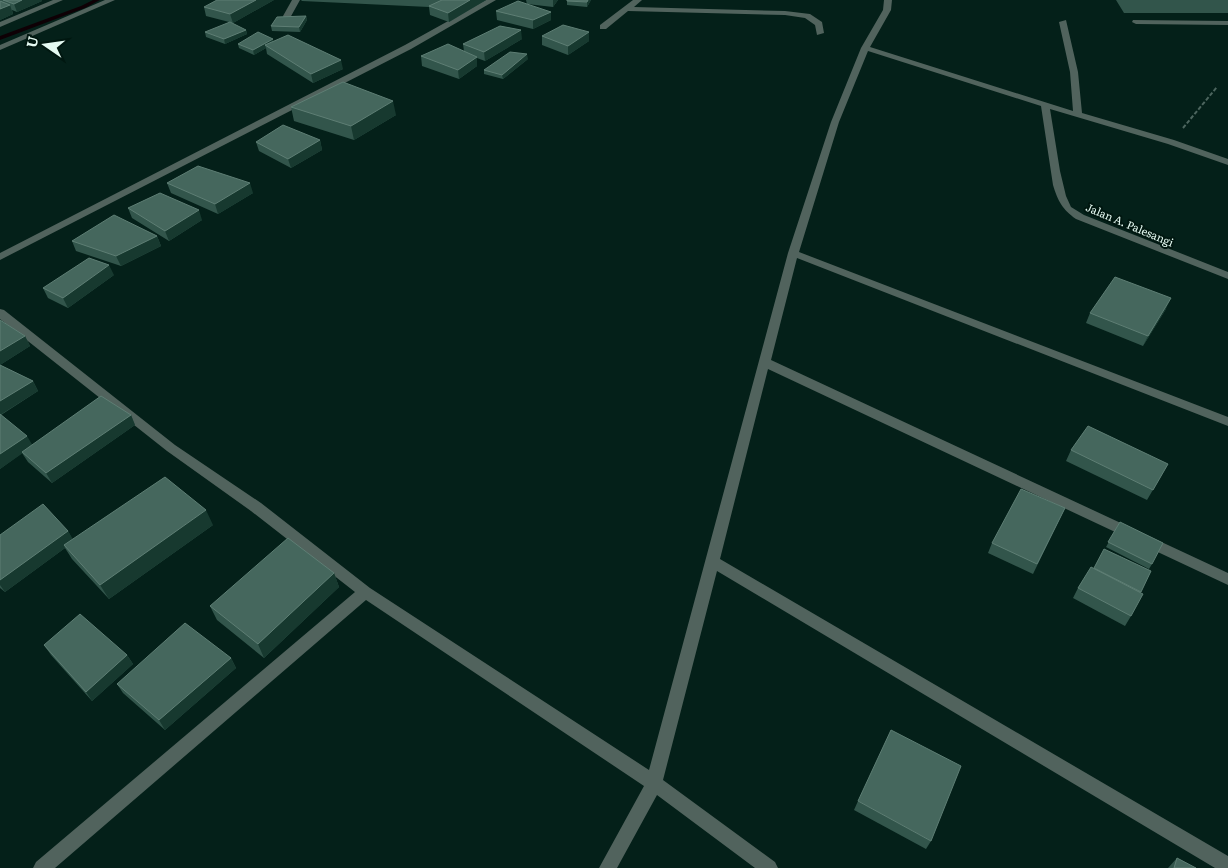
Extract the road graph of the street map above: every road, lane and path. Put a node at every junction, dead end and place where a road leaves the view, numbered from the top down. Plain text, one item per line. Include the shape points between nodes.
1 (60, 0) edge
2 (111, 0) edge
3 (296, 0) edge
4 (492, 0) edge
5 (638, 0) edge
6 (888, 0) edge
7 (627, 9) junction
8 (287, 16) edge
9 (1064, 22) dead end
10 (1136, 22) dead end
11 (1228, 23) edge
12 (0, 25) edge
13 (603, 27) dead end
14 (820, 34) dead end
15 (0, 48) edge
16 (865, 48) junction
17 (1217, 87) dead end
18 (1045, 104) junction
19 (1078, 115) junction
20 (1171, 142) junction
21 (1228, 162) edge
22 (793, 253) junction
23 (0, 257) edge
24 (1228, 276) edge
25 (0, 313) edge
26 (764, 362) junction
27 (1228, 422) edge
28 (712, 561) junction
29 (1228, 579) edge
30 (366, 592) junction
31 (654, 783) junction
32 (1228, 866) edge
33 (42, 868) edge
34 (608, 868) edge
35 (768, 868) edge

1 - 12 street
2 - 15 street
3 - 8 street
4 - 23 street via 408,47
5 - 7 street
6 - 16 street via 887,10
7 - 13 street
7 - 14 street via 785,13 807,16 819,24
9 - 19 street
10 - 11 street
16 - 18 street
16 - 22 street via 835,122
17 - 20 path
18 - 19 street
18 - 24 street, Jalan A. Palesangi via 1058,187 1064,204 1070,210 1080,217
19 - 20 street
20 - 21 street
22 - 26 street
22 - 27 street
25 - 30 street via 171,448 256,507
26 - 28 street
26 - 29 street
28 - 31 street
28 - 32 street
30 - 31 street
30 - 33 street
31 - 34 street
31 - 35 street

